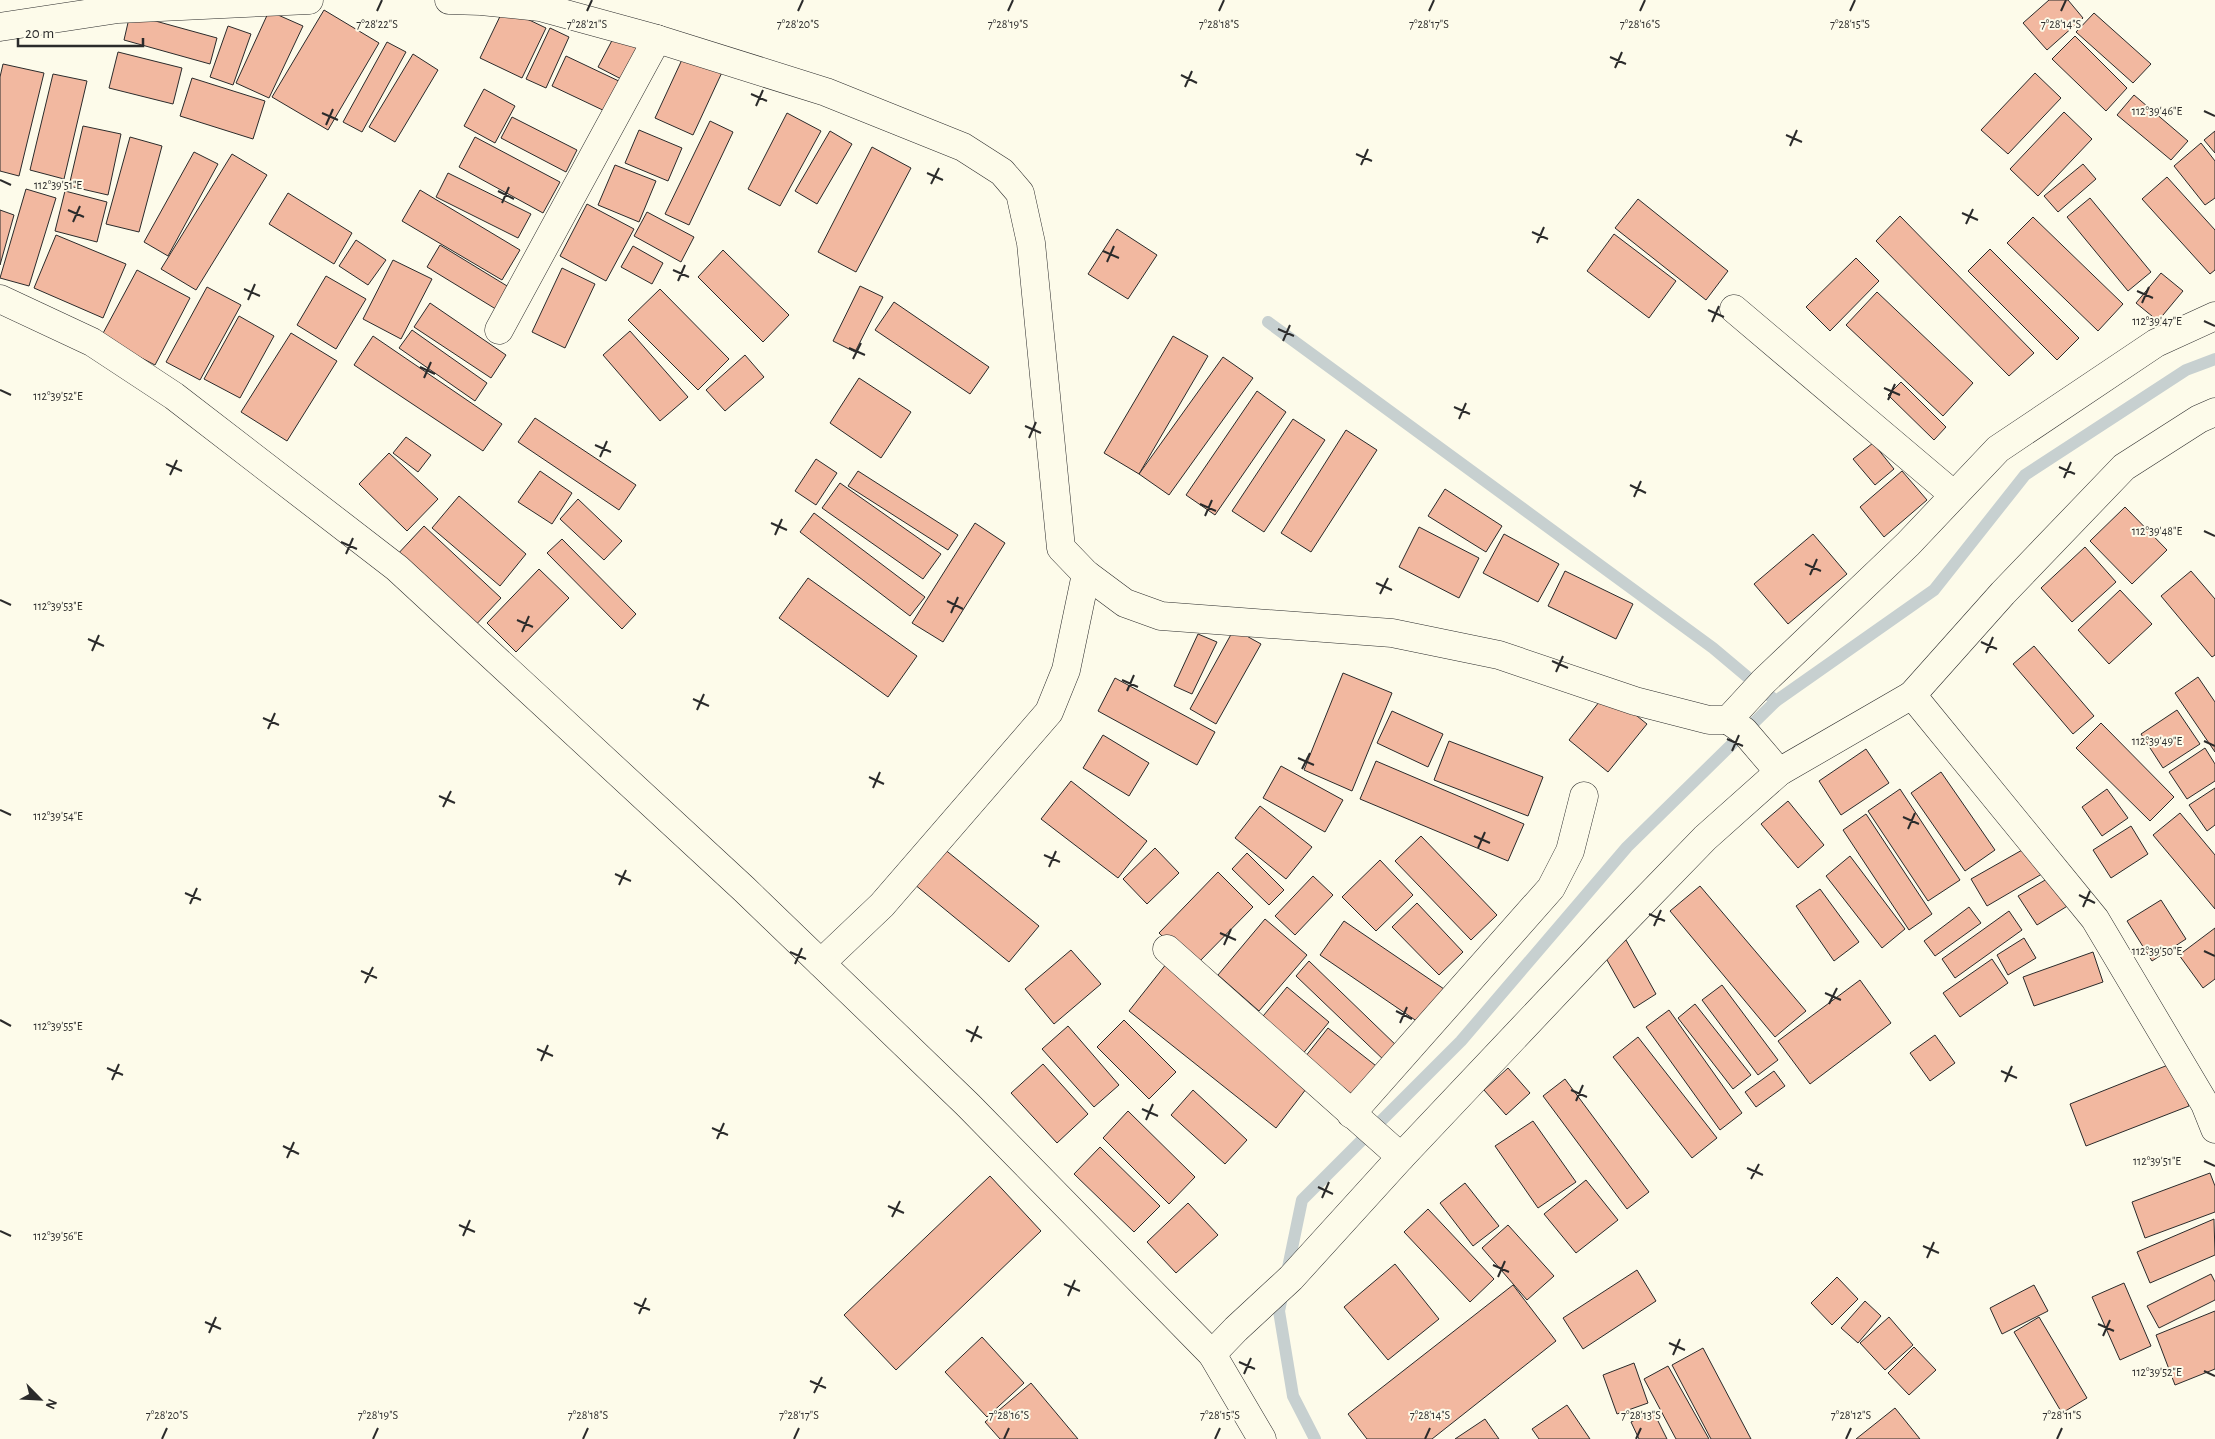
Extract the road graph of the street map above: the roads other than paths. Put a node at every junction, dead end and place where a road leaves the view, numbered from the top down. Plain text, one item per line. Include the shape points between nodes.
1 (309, 0) edge
2 (449, 0) edge
3 (0, 27) edge
4 (657, 39) junction
5 (0, 299) edge
6 (1734, 309) dead end
7 (2215, 316) edge
8 (499, 330) dead end
9 (2215, 412) edge
10 (1954, 495) junction
11 (1086, 574) junction
12 (1912, 695) junction
13 (1735, 721) junction
14 (1773, 765) junction
15 (1584, 796) dead end
16 (1167, 950) dead end
17 (821, 963) junction
18 (2210, 1098) edge
19 (1353, 1116) junction
20 (2215, 1129) edge
21 (1401, 1157) junction
22 (1212, 1354) junction
23 (1262, 1439) edge

1 - 3 street via 118,10
2 - 4 street via 540,7
4 - 8 street
4 - 11 street via 826,92 964,147 1002,172 1020,194 1031,243 1061,548
5 - 17 street via 92,342 174,396 397,568
6 - 10 street
7 - 10 street via 2156,343 1998,449
9 - 12 street via 2124,467 2003,593
10 - 13 street via 1908,544 1763,682
11 - 13 street via 1125,603 1161,616 1392,633 1499,655 1635,701 1709,720
11 - 17 street via 1066,670 1049,712 882,905
12 - 14 street
12 - 18 street via 2095,918
13 - 14 street
14 - 21 street
15 - 19 street via 1570,851 1550,888
16 - 19 street
17 - 22 street via 968,1105
18 - 20 street
19 - 21 street
21 - 22 street via 1291,1278
22 - 23 street

